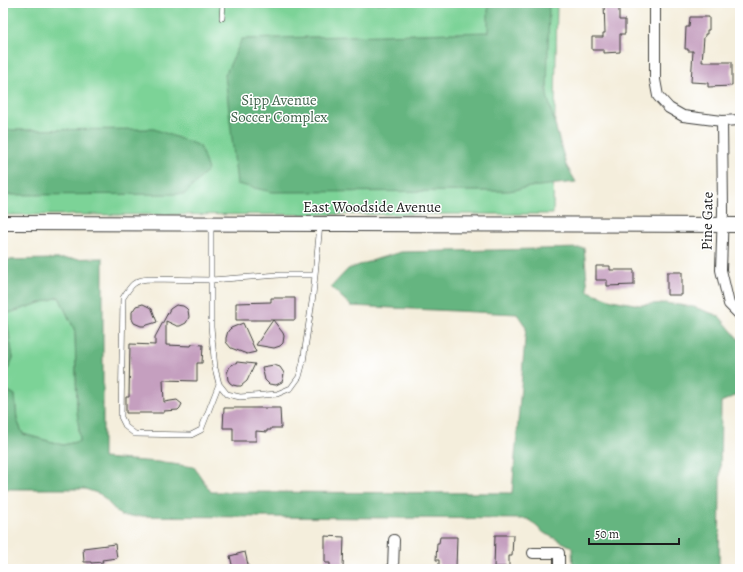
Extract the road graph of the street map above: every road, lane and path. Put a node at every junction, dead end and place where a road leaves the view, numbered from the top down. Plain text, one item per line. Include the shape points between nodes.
1 (223, 3) edge
2 (655, 3) edge
3 (222, 18) dead end
4 (740, 120) edge
5 (722, 121) junction
6 (3, 223) edge
7 (212, 224) junction
8 (320, 224) junction
9 (722, 225) junction
10 (740, 225) edge
11 (315, 275) junction
12 (211, 280) junction
13 (740, 315) edge
14 (219, 384) junction
15 (394, 540) dead end
16 (533, 553) dead end
17 (393, 569) edge
18 (559, 569) edge

1 - 3 lane
2 - 5 street via 655,80 658,96 669,108 683,116
4 - 5 street
5 - 9 street, Pine Gate
6 - 7 main road, East Woodside Avenue
7 - 8 main road, East Woodside Avenue
7 - 12 lane
8 - 9 main road, East Woodside Avenue
8 - 11 lane
9 - 10 main road, East Woodside Avenue
9 - 13 street, Pine Gate via 721,270 729,304
11 - 12 lane
11 - 14 lane via 303,362 299,378 291,388 277,394 240,397 227,394
12 - 14 lane via 211,327
12 - 14 lane via 149,278 140,280 130,287 123,298 121,417 126,427 135,434 191,435 201,430
15 - 17 street
16 - 18 street via 559,553

